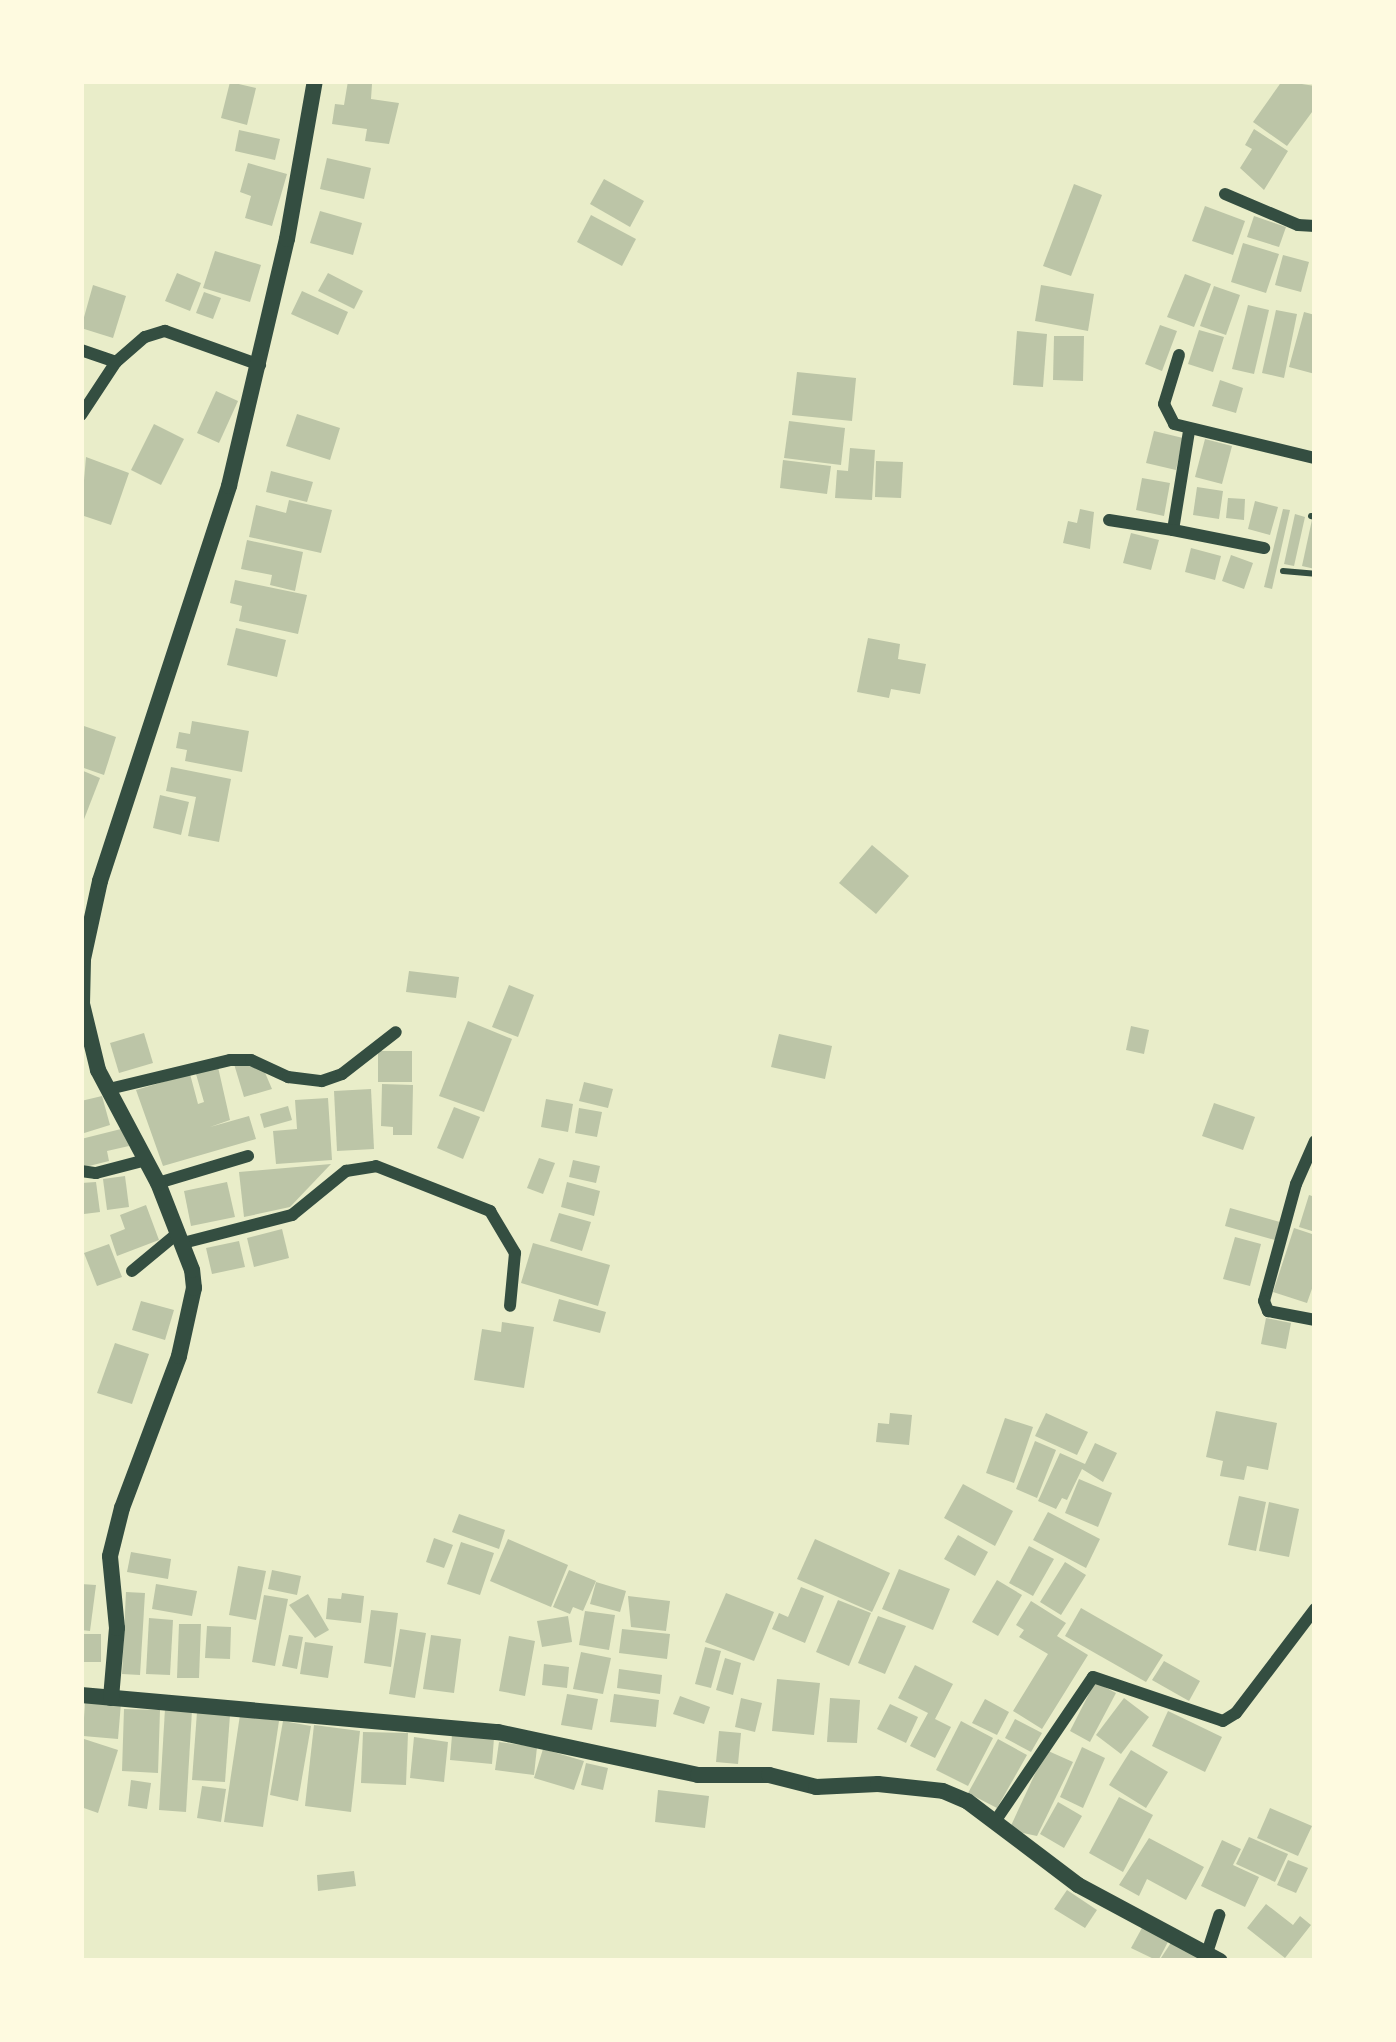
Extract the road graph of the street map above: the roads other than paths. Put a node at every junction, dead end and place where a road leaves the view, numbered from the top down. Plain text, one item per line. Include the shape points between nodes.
1 (315, 81) edge
2 (1225, 194) dead end
3 (1315, 226) edge
4 (81, 350) edge
5 (1179, 355) dead end
6 (116, 362) junction
7 (260, 365) junction
8 (81, 415) edge
9 (1189, 430) junction
10 (1315, 458) edge
11 (1109, 520) dead end
12 (1173, 530) junction
13 (1264, 548) dead end
14 (1283, 571) dead end
15 (1315, 574) edge
16 (82, 959) edge
17 (396, 1032) dead end
18 (109, 1089) junction
19 (1315, 1141) edge
20 (248, 1156) dead end
21 (146, 1160) junction
22 (81, 1172) edge
23 (158, 1183) junction
24 (181, 1237) junction
25 (131, 1270) dead end
26 (510, 1306) dead end
27 (1315, 1320) edge
28 (1315, 1609) edge
29 (81, 1695) edge
30 (111, 1698) junction
31 (994, 1823) junction
32 (1219, 1915) dead end
33 (1214, 1957) edge

1 - 7 street
2 - 3 street
4 - 6 street
5 - 9 street via 1164,404 1167,418
6 - 7 street via 165,331
6 - 8 street
7 - 16 street
9 - 10 street
9 - 12 street
11 - 12 street
12 - 13 street
14 - 15 lane
16 - 18 street via 87,1034
17 - 18 street via 322,1081 230,1060
18 - 21 street
19 - 27 street via 1264,1301 1268,1311
20 - 23 street
21 - 22 street
21 - 23 street
23 - 24 street
24 - 25 street
24 - 26 street via 292,1215 346,1171 376,1166 490,1211 515,1253
24 - 30 street via 194,1288 188,1325 110,1556 117,1628
28 - 31 street via 1223,1721 1093,1677
29 - 30 street
30 - 31 street via 498,1732 698,1775 943,1791
31 - 33 street via 1078,1885
32 - 33 street

